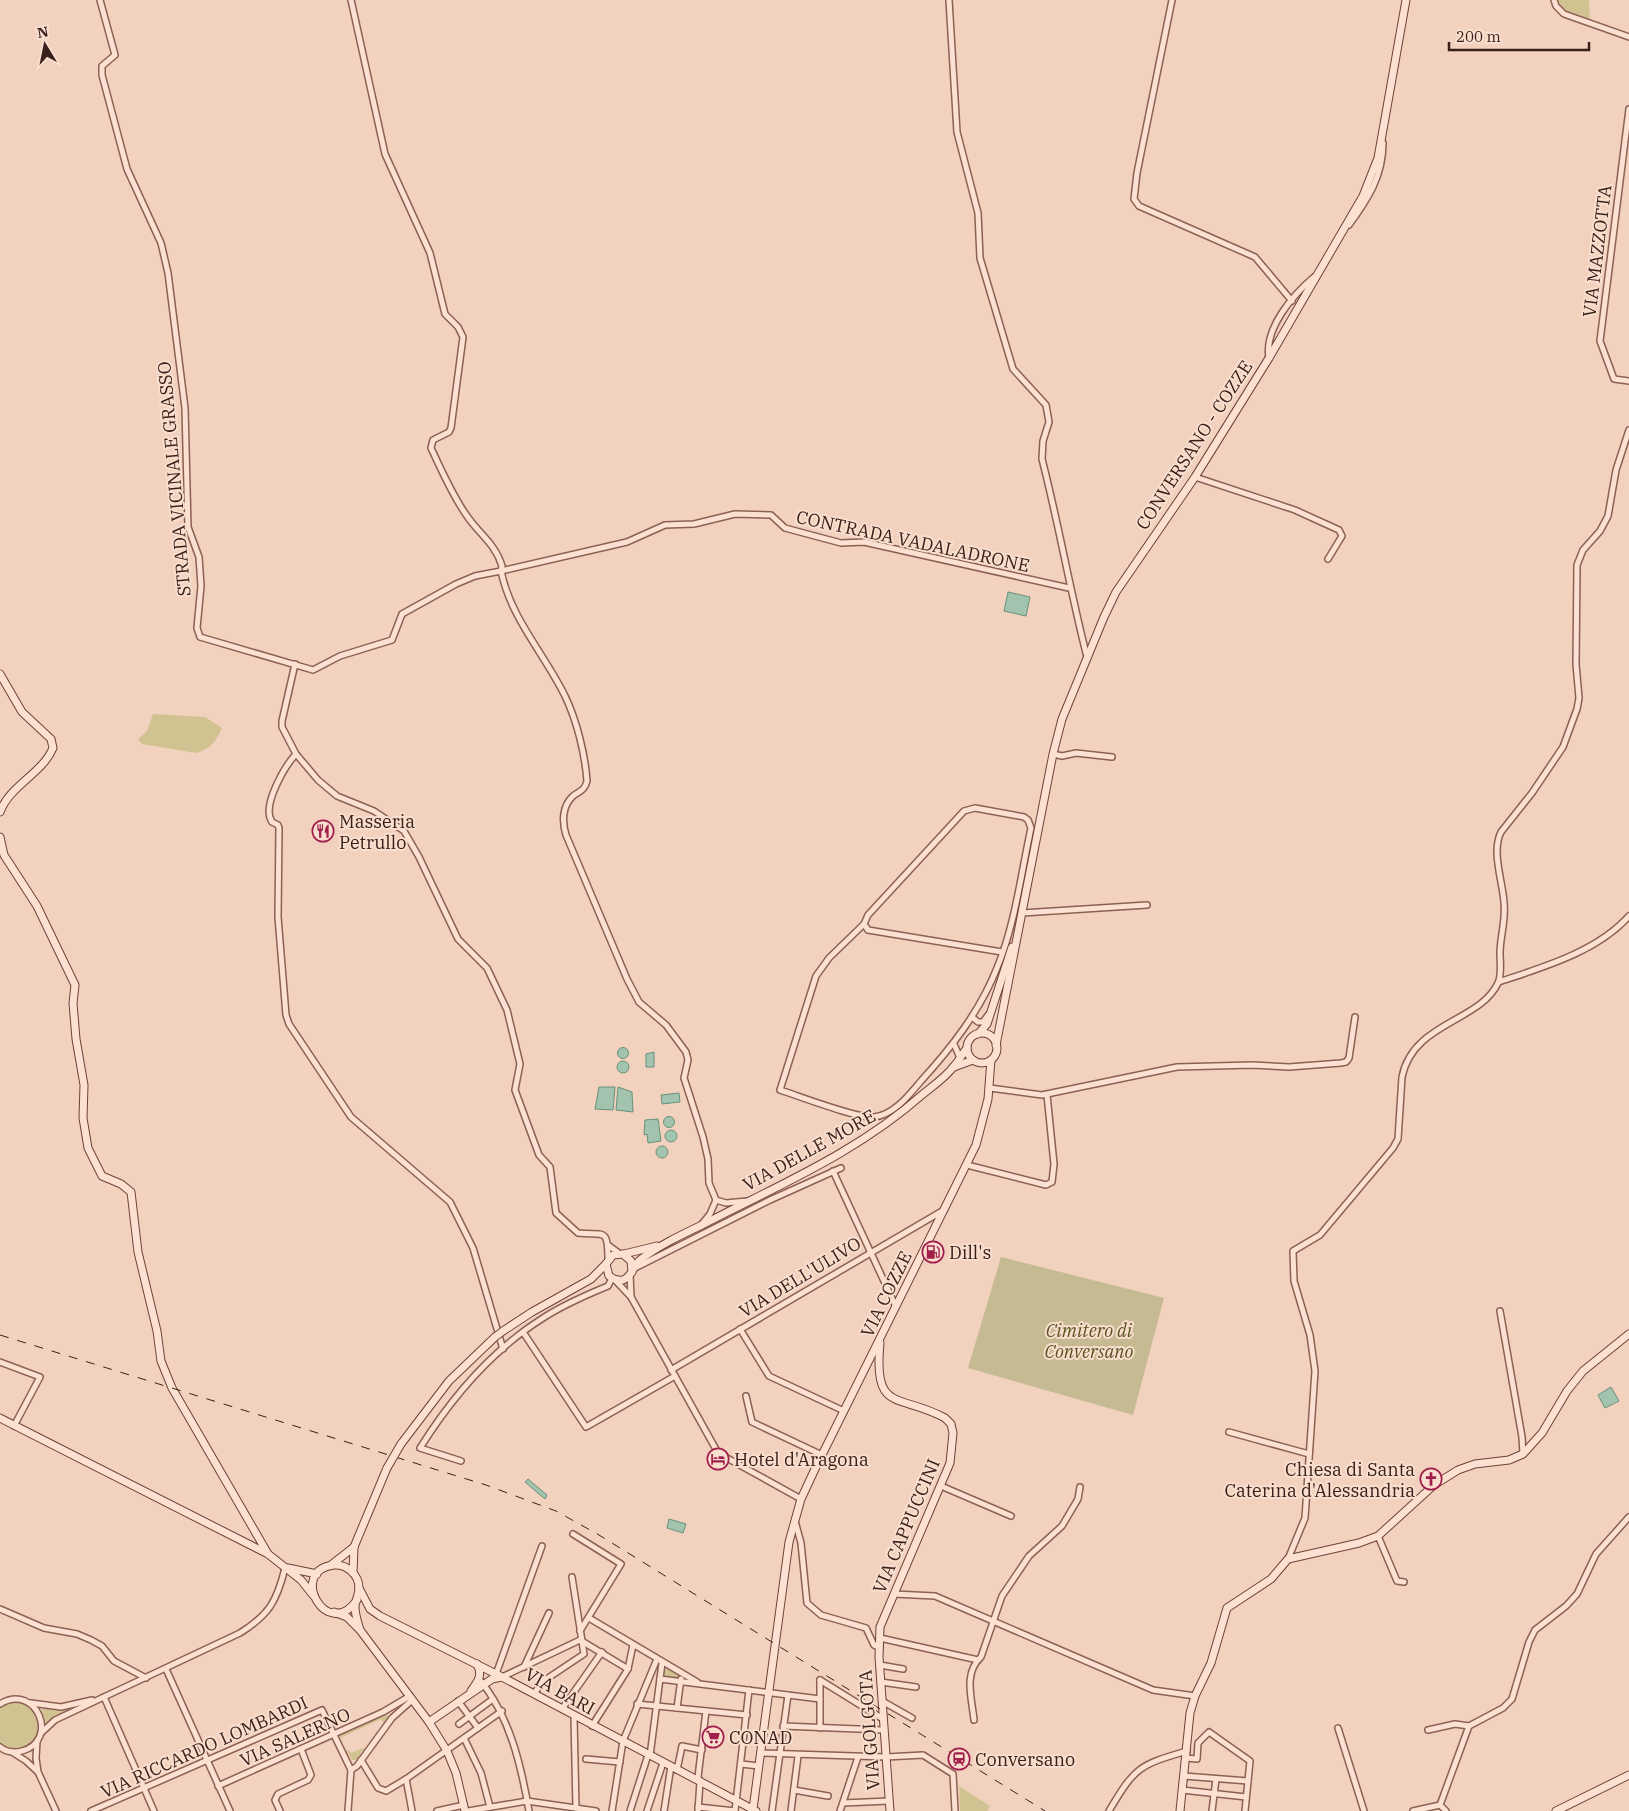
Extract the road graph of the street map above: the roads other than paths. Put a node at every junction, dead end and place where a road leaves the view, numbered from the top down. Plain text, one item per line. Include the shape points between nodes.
1 (100, 0) edge
2 (351, 0) edge
3 (950, 0) edge
4 (1172, 0) edge
5 (1406, 0) edge
6 (1554, 0) edge
7 (1629, 37) edge
8 (1629, 109) edge
9 (1319, 273) junction
10 (1292, 301) junction
11 (1269, 358) junction
12 (1629, 381) edge
13 (1629, 430) edge
14 (1195, 477) junction
15 (1328, 559) dead end
16 (501, 571) junction
17 (1069, 588) junction
18 (1088, 658) junction
19 (295, 664) junction
20 (0, 674) edge
21 (2, 684) edge
22 (296, 754) junction
23 (1053, 754) junction
24 (1112, 757) dead end
25 (0, 812) edge
26 (0, 837) edge
27 (1147, 905) dead end
28 (1022, 913) junction
29 (1629, 916) edge
30 (864, 924) junction
31 (1002, 952) junction
32 (1005, 972) junction
33 (1499, 982) junction
34 (972, 1017) junction
35 (1355, 1017) dead end
36 (978, 1034) junction
37 (954, 1044) junction
38 (996, 1045) junction
39 (967, 1048) junction
40 (960, 1058) junction
41 (973, 1060) junction
42 (991, 1060) junction
43 (981, 1063) junction
44 (954, 1067) junction
45 (990, 1078) junction
46 (990, 1088) junction
47 (1048, 1095) junction
48 (967, 1165) junction
49 (841, 1168) dead end
50 (834, 1171) junction
51 (716, 1200) junction
52 (750, 1200) junction
53 (944, 1210) junction
54 (701, 1225) junction
55 (667, 1242) junction
56 (608, 1245) junction
57 (871, 1251) junction
58 (621, 1254) junction
59 (607, 1262) junction
60 (632, 1271) junction
61 (612, 1278) junction
62 (591, 1279) junction
63 (631, 1297) junction
64 (896, 1307) junction
65 (1500, 1311) dead end
66 (740, 1329) junction
67 (523, 1332) junction
68 (1629, 1334) edge
69 (880, 1338) junction
70 (503, 1349) junction
71 (0, 1362) edge
72 (672, 1370) junction
73 (675, 1376) junction
74 (746, 1396) dead end
75 (844, 1411) junction
76 (0, 1418) edge
77 (14, 1426) junction
78 (1229, 1432) dead end
79 (822, 1454) junction
80 (1309, 1454) junction
81 (1522, 1454) junction
82 (461, 1461) dead end
83 (941, 1486) junction
84 (1080, 1487) dead end
85 (801, 1499) junction
86 (1011, 1516) dead end
87 (1629, 1517) edge
88 (795, 1518) junction
89 (572, 1534) dead end
90 (1378, 1536) junction
91 (354, 1546) junction
92 (542, 1546) dead end
93 (268, 1554) junction
94 (1288, 1559) junction
95 (330, 1566) junction
96 (285, 1568) junction
97 (353, 1573) junction
98 (317, 1574) junction
99 (572, 1577) dead end
100 (1404, 1582) dead end
101 (360, 1588) junction
102 (894, 1594) junction
103 (313, 1595) junction
104 (357, 1600) junction
105 (0, 1609) edge
106 (334, 1612) junction
107 (549, 1614) dead end
108 (589, 1618) junction
109 (993, 1622) junction
110 (360, 1630) junction
111 (580, 1631) junction
112 (880, 1638) junction
113 (580, 1640) junction
114 (634, 1645) junction
115 (880, 1648) junction
116 (602, 1652) junction
117 (657, 1659) junction
118 (978, 1660) junction
119 (662, 1663) junction
120 (477, 1664) junction
121 (880, 1665) junction
122 (524, 1667) junction
123 (166, 1669) junction
124 (628, 1669) junction
125 (903, 1669) dead end
126 (681, 1673) junction
127 (146, 1678) junction
128 (491, 1678) junction
129 (660, 1679) junction
130 (680, 1681) junction
131 (881, 1682) junction
132 (702, 1684) junction
133 (916, 1687) dead end
134 (749, 1690) junction
135 (769, 1693) junction
136 (534, 1694) junction
137 (788, 1695) junction
138 (410, 1696) junction
139 (1195, 1696) junction
140 (104, 1697) junction
141 (493, 1699) junction
142 (820, 1700) junction
143 (458, 1701) junction
144 (882, 1701) junction
145 (29, 1703) junction
146 (0, 1704) edge
147 (637, 1704) junction
148 (657, 1706) junction
149 (677, 1708) junction
150 (562, 1709) junction
151 (502, 1711) junction
152 (706, 1711) junction
153 (383, 1712) junction
154 (747, 1715) junction
155 (469, 1716) junction
156 (574, 1716) junction
157 (392, 1718) junction
158 (912, 1718) dead end
159 (883, 1719) junction
160 (974, 1720) dead end
161 (429, 1722) junction
162 (459, 1724) dead end
163 (592, 1726) junction
164 (783, 1726) junction
165 (1469, 1726) junction
166 (478, 1728) junction
167 (820, 1728) junction
168 (1338, 1728) dead end
169 (884, 1730) junction
170 (1428, 1730) dead end
171 (41, 1732) junction
172 (334, 1735) junction
173 (464, 1738) junction
174 (38, 1740) junction
175 (623, 1741) junction
176 (0, 1747) edge
177 (301, 1749) junction
178 (702, 1750) junction
179 (447, 1751) junction
180 (12, 1752) junction
181 (760, 1753) junction
182 (1187, 1754) junction
183 (649, 1755) junction
184 (779, 1755) junction
185 (798, 1756) junction
186 (858, 1756) junction
187 (886, 1757) junction
188 (586, 1758) dead end
189 (206, 1759) junction
190 (361, 1760) junction
191 (620, 1762) junction
192 (663, 1763) junction
193 (741, 1764) junction
194 (759, 1766) junction
195 (674, 1768) junction
196 (351, 1770) junction
197 (38, 1772) junction
198 (1629, 1775) edge
199 (1184, 1776) junction
200 (1216, 1778) junction
201 (406, 1779) junction
202 (700, 1782) junction
203 (1248, 1782) junction
204 (218, 1786) junction
205 (143, 1788) junction
206 (794, 1790) junction
207 (1182, 1790) junction
208 (1214, 1794) junction
209 (828, 1796) dead end
210 (1246, 1797) junction
211 (527, 1801) junction
212 (737, 1801) junction
213 (889, 1801) junction
214 (843, 1803) junction
215 (509, 1804) junction
216 (104, 1805) junction
217 (1440, 1805) junction
218 (490, 1807) junction
219 (576, 1808) junction
220 (466, 1809) edge
221 (698, 1809) edge
222 (716, 1810) edge
223 (754, 1810) edge
224 (56, 1811) edge
225 (91, 1811) edge
226 (107, 1811) edge
227 (154, 1811) edge
228 (229, 1811) edge
229 (280, 1811) edge
230 (348, 1811) edge
231 (412, 1811) edge
232 (437, 1811) edge
233 (511, 1811) edge
234 (529, 1811) edge
235 (596, 1811) edge
236 (612, 1811) edge
237 (630, 1811) edge
238 (647, 1811) edge
239 (664, 1811) edge
240 (735, 1811) edge
241 (772, 1811) edge
242 (792, 1811) edge
243 (840, 1811) edge
244 (890, 1811) edge
245 (955, 1811) edge
246 (1109, 1811) edge
247 (1180, 1811) edge
248 (1212, 1811) edge
249 (1244, 1811) edge
250 (1364, 1811) edge
251 (1414, 1811) edge
252 (1446, 1811) edge
253 (1556, 1811) edge

1 - 19 street, STRADA VICINALE GRASSO via 114,51 113,58 102,66 102,75 127,169 161,243 168,273 185,408 188,527 199,557 201,586 197,628 200,637
2 - 16 street via 385,154 430,253 445,314 463,337 451,428 433,440 431,448 457,501 492,544 501,562
3 - 17 street via 957,132 978,213 980,258 1013,369 1042,399 1048,415 1042,459
4 - 10 street via 1136,173 1134,199 1140,206 1255,258
5 - 9 main road, CONVERSANO - COZZE via 1372,177
6 - 7 street via 1564,14
8 - 12 street, VIA MAZZOTTA via 1600,341 1614,379
9 - 10 street
9 - 11 main road, CONVERSANO - COZZE
10 - 11 street via 1269,341
11 - 14 main road, CONVERSANO - COZZE
13 - 33 street via 1616,470 1608,516 1583,550 1577,566 1577,709 1563,747 1498,839 1504,905
14 - 15 street via 1295,510 1340,530 1342,536
14 - 18 main road, CONVERSANO - COZZE via 1116,592
16 - 17 street, CONTRADA VADALADRONE via 627,542 665,525 694,524 735,514 771,515 785,528 841,543 864,542
16 - 19 street, CONTRADA VADALADRONE via 456,584 405,612 392,640 334,659 317,670
16 - 51 street via 514,612 564,695 575,724 587,781 586,787 566,804 563,817 566,835 639,1002 666,1025 686,1052 688,1060 684,1078 704,1137 709,1183
17 - 18 street
18 - 23 main road, CONVERSANO - COZZE via 1062,719
19 - 22 street via 282,727
20 - 21 main road
21 - 25 main road via 22,712 51,739 53,748 42,765 9,796
22 - 56 street via 337,796 374,811 404,831 458,938 487,968 507,1010 520,1064 515,1090 539,1154 550,1167 556,1213 578,1232 603,1234
22 - 70 street via 280,776 269,814 272,822 278,824 280,834 278,917 287,1020 352,1117 450,1202 473,1248
23 - 24 street
23 - 28 main road, CONVERSANO - COZZE
26 - 93 main road via 4,856 37,906 75,985 75,1030 84,1085 83,1118 88,1148 102,1176 131,1192 138,1252 161,1361 172,1388
27 - 28 street
28 - 32 main road
28 - 38 main road
29 - 33 street via 1612,933 1572,954
30 - 31 street via 868,930
30 - 31 street via 868,915 964,811 975,808 1024,817 1031,828
30 - 37 street via 828,958 816,976 780,1090 865,1117 881,1116 910,1094
31 - 34 street via 998,967
32 - 34 street via 986,1019 978,1022
32 - 36 main road via 988,1024
33 - 80 street via 1484,1002 1434,1032 1415,1051 1404,1068 1398,1139 1393,1148 1320,1235 1293,1251 1294,1280 1310,1335 1315,1370
34 - 37 street
35 - 47 street via 1346,1062 1289,1067 1177,1067
36 - 38 main road via 987,1034
36 - 39 main road via 970,1039
37 - 39 street
37 - 40 street
38 - 42 main road via 996,1053
39 - 40 main road
39 - 41 main road
40 - 44 main road
41 - 43 main road
41 - 44 main road
42 - 43 main road
42 - 45 main road, VIA COZZE
43 - 45 main road
44 - 52 main road, VIA DELLE MORE via 890,1123 865,1140
45 - 46 main road, VIA COZZE
46 - 47 street
46 - 48 main road, VIA COZZE via 985,1116
47 - 48 street via 1054,1164 1052,1182 1046,1185
48 - 53 main road, VIA COZZE
49 - 50 street
50 - 57 street
50 - 60 street
51 - 52 street via 726,1203
51 - 54 street
52 - 54 main road, VIA DELLE MORE
53 - 57 street, VIA DELL'ULIVO
53 - 64 main road, VIA COZZE
54 - 55 main road, VIA DELLE MORE
55 - 58 main road via 631,1254
55 - 60 main road via 637,1262
56 - 58 street
56 - 59 street
57 - 64 street
57 - 66 street, VIA DELL'ULIVO
58 - 59 main road
58 - 60 main road via 631,1261
59 - 61 main road
59 - 62 main road
60 - 61 main road via 622,1280
60 - 63 street
61 - 62 main road
61 - 63 street
61 - 67 street via 608,1286 562,1307
62 - 91 main road, bridge via 503,1331 449,1381 401,1444 387,1468
63 - 72 street
64 - 69 main road, VIA COZZE
65 - 81 street via 1522,1437
66 - 72 street, VIA DELL'ULIVO
66 - 75 street via 769,1376
67 - 70 street
67 - 73 street via 586,1428
68 - 81 main road via 1582,1371 1542,1433
69 - 75 main road, VIA COZZE
69 - 83 main road, VIA CAPPUCCINI via 879,1379 886,1394 894,1400 939,1415 951,1424 952,1454
70 - 82 street via 462,1388 420,1448
71 - 77 street via 40,1377
72 - 73 street
73 - 85 street via 718,1453
74 - 79 street via 752,1422
75 - 79 main road, VIA COZZE
76 - 77 main road
77 - 93 main road
78 - 80 street
79 - 85 main road, VIA COZZE
80 - 94 street via 1305,1518
81 - 90 main road via 1509,1460 1468,1466 1452,1473 1434,1485
83 - 86 street
83 - 102 main road, VIA CAPPUCCINI
84 - 109 street via 1078,1499 1062,1526 1029,1556 1002,1596
85 - 88 main road, VIA COZZE
87 - 165 street via 1596,1554 1577,1594 1535,1630 1512,1700
88 - 115 street via 807,1603 821,1615 866,1628 874,1645
88 - 135 main road, VIA COZZE via 782,1585
89 - 108 street via 622,1564
90 - 94 main road via 1359,1544
90 - 100 street via 1397,1581
91 - 95 main road
91 - 97 main road
92 - 128 street
93 - 96 main road
94 - 139 main road via 1271,1579 1227,1608 1211,1663
95 - 97 main road via 343,1566
95 - 98 main road
96 - 98 main road
96 - 103 main road
96 - 123 street via 273,1604 260,1621
97 - 101 main road
98 - 103 main road
99 - 111 street
101 - 104 main road
101 - 120 main road, VIA BARI via 370,1609
102 - 109 street via 935,1596
102 - 112 main road, VIA CAPPUCCINI via 880,1628
103 - 106 main road via 320,1607
104 - 106 main road via 348,1609
104 - 110 main road via 355,1606
105 - 127 street via 44,1628 67,1631 92,1640 102,1646 114,1661
106 - 110 main road via 347,1616
107 - 122 street
108 - 111 street
108 - 114 street
109 - 118 street
109 - 139 street via 1153,1690
110 - 138 main road
111 - 113 street
112 - 115 main road, VIA CAPPUCCINI
112 - 118 street
113 - 116 street
113 - 122 street
113 - 136 street via 582,1656 542,1682
114 - 117 street
114 - 124 street
115 - 121 main road, VIA GOLGOTA
116 - 124 street
116 - 150 street
117 - 119 street
117 - 147 street
118 - 160 street via 969,1679
119 - 126 street
119 - 129 street
120 - 128 main road, VIA BARI
120 - 128 main road
121 - 125 street
121 - 131 main road, VIA GOLGOTA
122 - 128 street
123 - 127 street
123 - 189 street
124 - 163 street
126 - 130 street
126 - 132 street
127 - 140 street
128 - 136 main road, VIA BARI
128 - 141 street via 488,1692
128 - 143 main road
129 - 130 street
129 - 148 street
130 - 132 street
130 - 149 street
131 - 133 street
131 - 144 main road, VIA GOLGOTA
132 - 134 street
134 - 135 street
134 - 154 street
135 - 137 street
135 - 181 main road, VIA COZZE
136 - 150 main road, VIA BARI
137 - 142 street
137 - 164 street
138 - 153 street, VIA SALERNO
138 - 157 street via 410,1702
138 - 161 main road
139 - 182 main road via 1190,1713
140 - 145 street via 61,1707
140 - 171 street via 55,1720
140 - 205 street
141 - 151 street
141 - 155 street
142 - 159 street via 820,1680
142 - 167 street
143 - 155 street
143 - 161 main road
144 - 158 street
144 - 159 main road, VIA GOLGOTA
145 - 146 street via 12,1699
145 - 171 street via 40,1716
147 - 148 street
147 - 175 street
148 - 149 street
148 - 183 street
149 - 152 street
150 - 156 main road, VIA BARI
151 - 166 street
151 - 211 street
152 - 154 street
152 - 178 street
153 - 157 street via 388,1712
153 - 172 street, VIA SALERNO
154 - 193 street
155 - 162 street
155 - 166 street
156 - 163 main road, VIA BARI
156 - 219 street
157 - 190 street
159 - 169 main road, VIA GOLGOTA
161 - 179 main road
163 - 175 main road, VIA BARI
164 - 167 street
164 - 184 street
165 - 170 street via 1455,1724
165 - 217 street
166 - 173 street
167 - 169 street
168 - 250 street
169 - 187 main road, VIA GOLGOTA
171 - 174 street
172 - 177 street, VIA SALERNO
172 - 189 street, VIA RICCARDO LOMBARDI via 322,1710
172 - 196 street, VIA RICCARDO LOMBARDI
173 - 179 street
173 - 218 street via 481,1773
174 - 180 street via 26,1750
174 - 197 street
175 - 183 main road, VIA BARI
175 - 191 street
176 - 180 street
177 - 204 street, VIA SALERNO
177 - 229 street via 311,1775 308,1780 278,1794 275,1800
178 - 195 street via 682,1746
178 - 202 street
179 - 201 street
179 - 220 main road
180 - 197 street
181 - 184 street
181 - 194 main road, VIA COZZE
182 - 199 main road
182 - 203 street via 1197,1759 1198,1743 1209,1732 1213,1733 1250,1761
182 - 246 street via 1140,1768
183 - 192 main road, VIA BARI
183 - 237 street
184 - 185 street
184 - 241 street
185 - 186 street
185 - 206 street
186 - 187 street
186 - 214 street
187 - 213 main road, VIA GOLGOTA
187 - 245 street via 923,1755 952,1774
188 - 191 street
189 - 204 street
189 - 205 street, VIA RICCARDO LOMBARDI
190 - 196 street
190 - 201 street via 381,1790 386,1791
191 - 236 street
192 - 195 main road, VIA BARI
192 - 238 street
193 - 194 street
193 - 212 street
194 - 223 main road, VIA COZZE
195 - 202 main road, VIA BARI
195 - 239 street
196 - 230 street
197 - 224 street
198 - 253 main road
199 - 200 street
199 - 207 main road
200 - 203 street
200 - 208 street
201 - 231 street
202 - 212 main road, VIA BARI
202 - 221 street
203 - 210 street
204 - 228 street
205 - 216 street, VIA RICCARDO LOMBARDI
205 - 227 street
206 - 209 street
206 - 242 street
207 - 208 street
207 - 247 main road
208 - 210 street
208 - 248 street
210 - 249 street
211 - 215 street
211 - 219 street
211 - 234 street
212 - 223 main road, VIA BARI
212 - 240 street
213 - 214 street
213 - 244 main road, VIA GOLGOTA
214 - 243 street
215 - 218 street
215 - 233 street
216 - 225 street, VIA RICCARDO LOMBARDI
216 - 226 street
217 - 251 street
217 - 252 street
218 - 220 street
219 - 235 street
220 - 232 street
221 - 222 street
222 - 240 street

